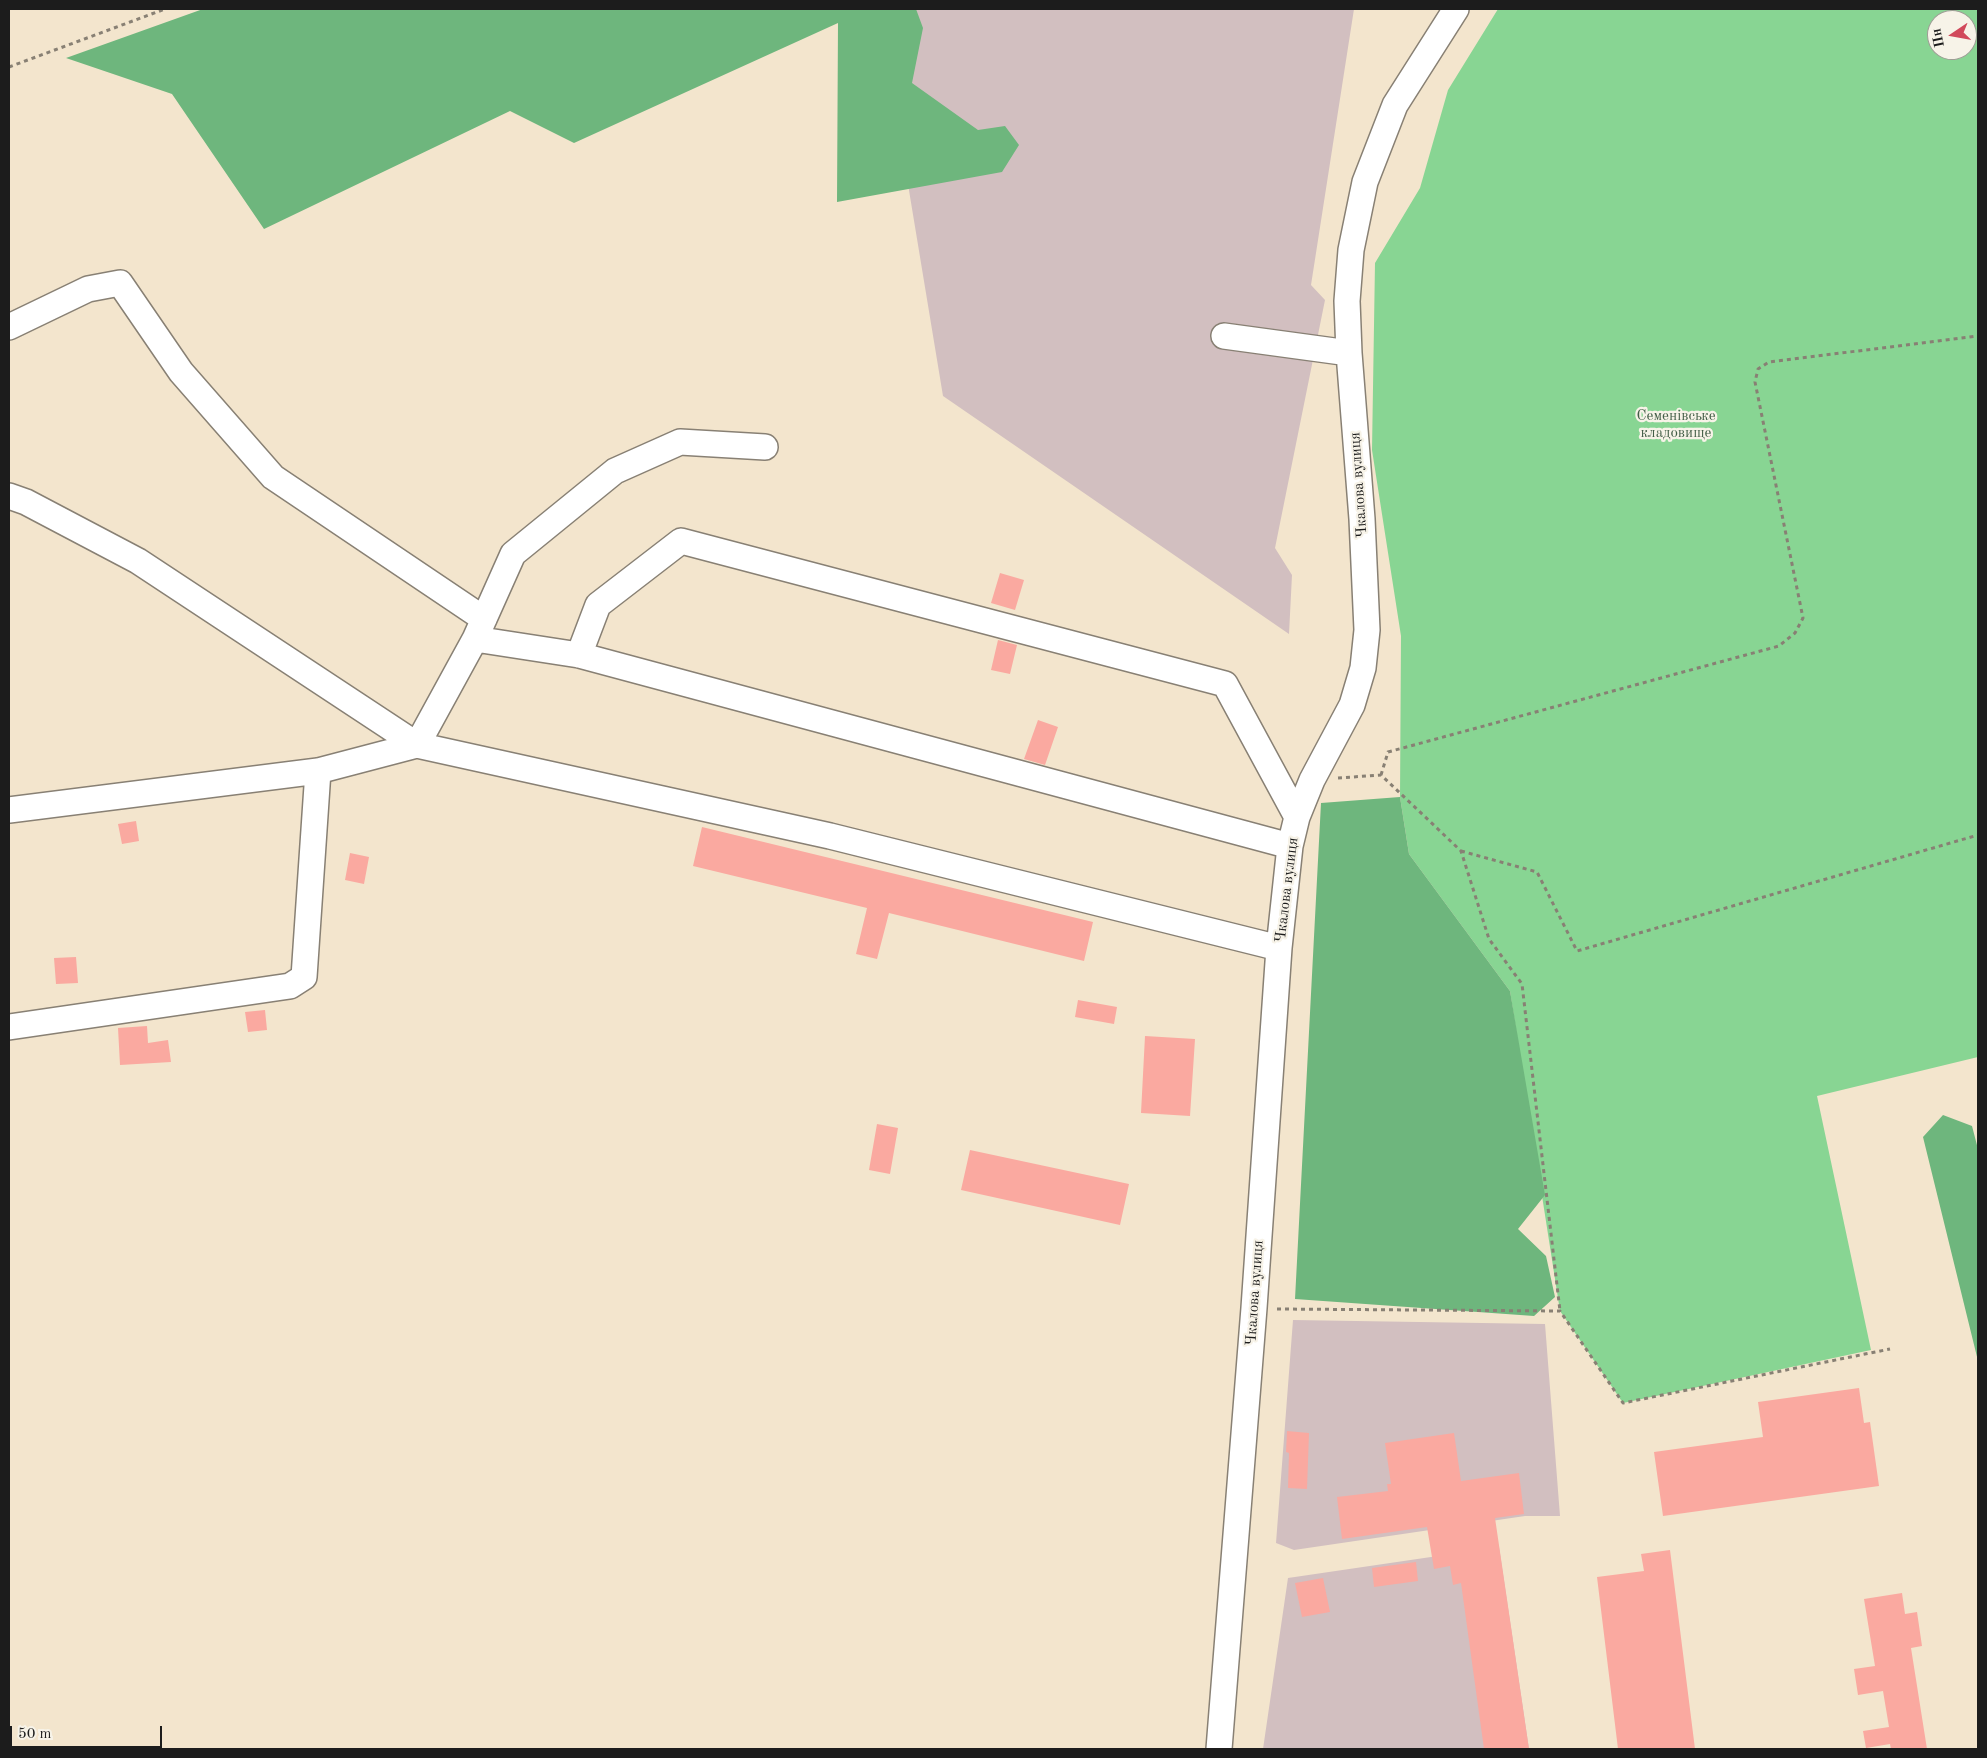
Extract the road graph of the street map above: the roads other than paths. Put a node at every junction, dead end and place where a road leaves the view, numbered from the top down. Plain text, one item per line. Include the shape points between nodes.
1 (1456, 9) edge
2 (9, 327) edge
3 (1224, 336) dead end
4 (1348, 353) junction
5 (765, 447) dead end
6 (9, 496) edge
7 (480, 629) junction
8 (579, 655) junction
9 (417, 745) junction
10 (318, 771) junction
11 (9, 810) edge
12 (1297, 817) junction
13 (1290, 846) junction
14 (1280, 948) junction
15 (9, 1027) edge
16 (1219, 1749) edge

1 - 4 street, Чкалова вулиця via 1395,105 1365,182 1351,250 1346,301
2 - 7 street via 88,289 120,283 181,372 273,477
3 - 4 street
4 - 12 street, Чкалова вулиця via 1362,519 1367,630 1363,668 1352,705 1312,780
5 - 7 street via 680,442 615,471 513,554
6 - 9 street via 138,561
7 - 8 street
7 - 9 street
8 - 12 street via 598,605 681,542 1225,684
8 - 13 street
9 - 10 street
9 - 14 street via 830,836
10 - 11 street
10 - 15 street via 304,977 290,986
12 - 13 street, Чкалова вулиця
13 - 14 street, Чкалова вулиця
14 - 16 street, Чкалова вулиця

